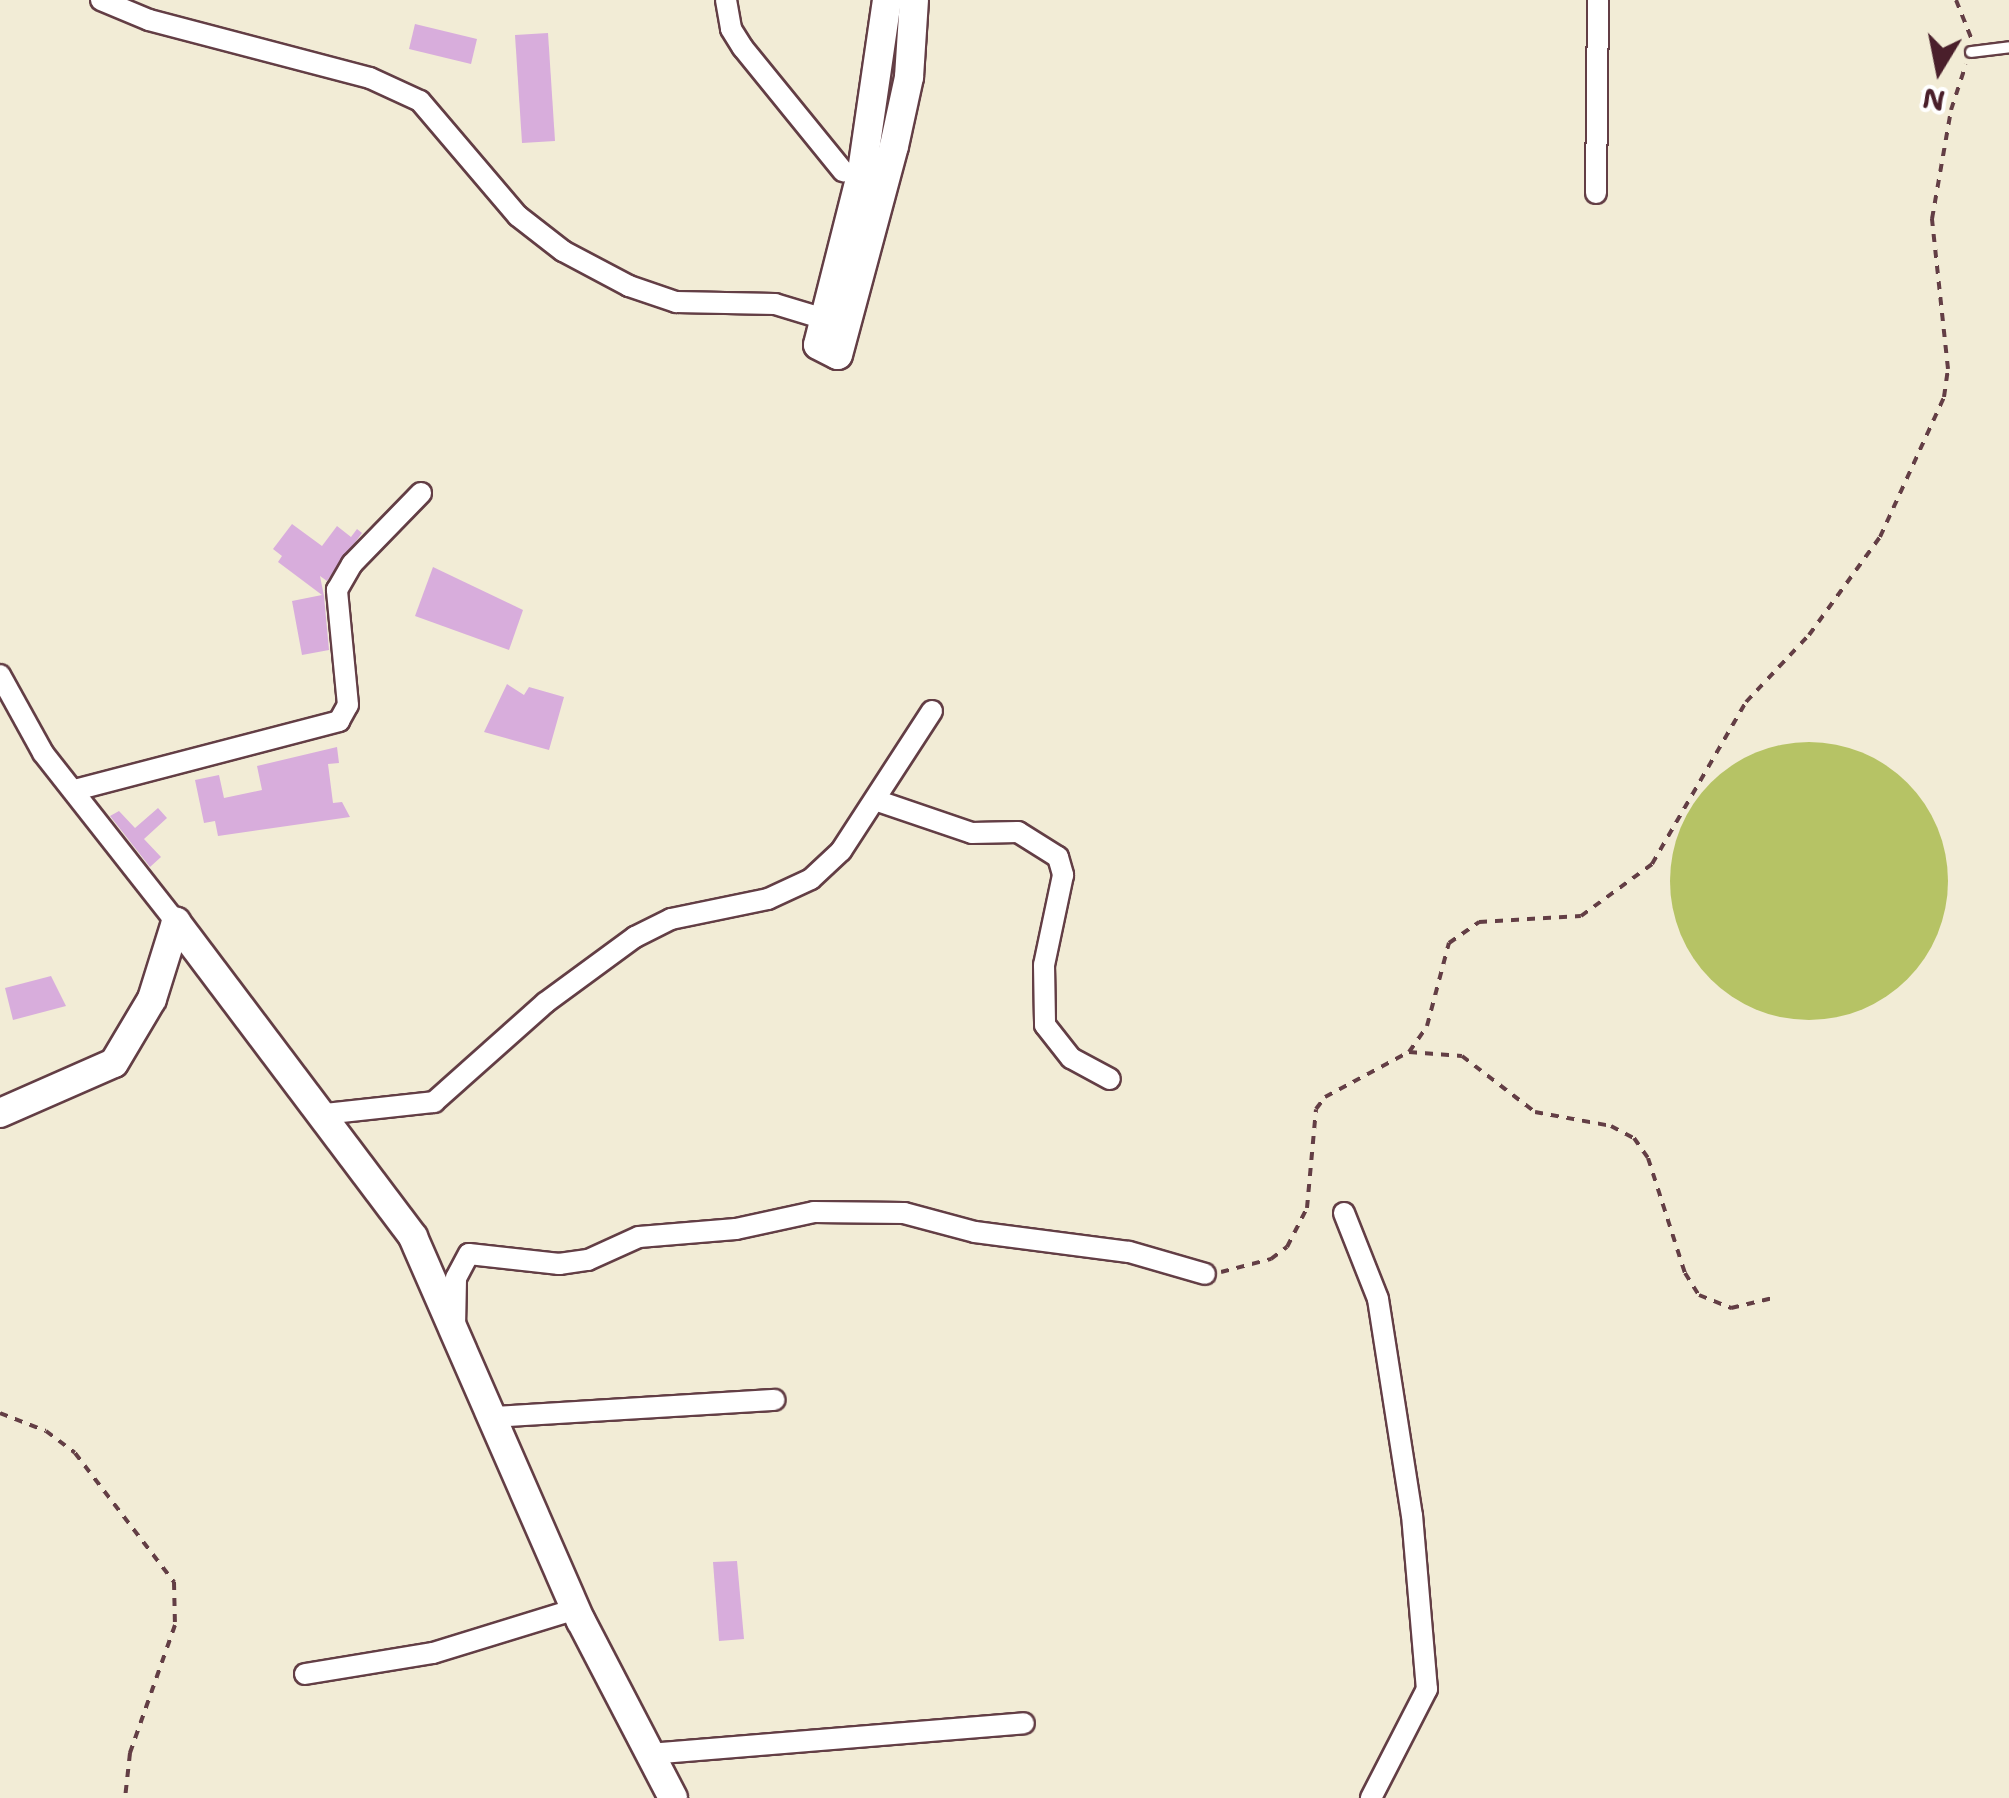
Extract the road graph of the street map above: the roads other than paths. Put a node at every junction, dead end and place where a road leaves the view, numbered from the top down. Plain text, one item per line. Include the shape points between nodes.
1 (101, 0) edge
2 (726, 0) edge
3 (887, 0) edge
4 (914, 0) edge
5 (1598, 0) edge
6 (2009, 47) edge
7 (1971, 52) road end
8 (843, 171) dead end
9 (1596, 193) dead end
10 (837, 323) junction
11 (420, 494) dead end
12 (0, 675) edge
13 (932, 711) dead end
14 (75, 790) junction
15 (875, 800) junction
16 (176, 922) junction
17 (1110, 1080) dead end
18 (0, 1113) edge
19 (324, 1114) junction
20 (1344, 1213) dead end
21 (1204, 1274) road end
22 (455, 1330) junction
23 (774, 1400) dead end
24 (493, 1417) junction
25 (576, 1609) junction
26 (305, 1674) dead end
27 (1024, 1723) dead end
28 (650, 1754) junction
29 (672, 1798) edge
30 (1371, 1798) edge

1 - 10 street via 149,20 370,78 420,101 518,216 563,251 629,286 676,302 776,304
2 - 8 street via 730,29 742,48
3 - 10 street
4 - 10 street via 908,77
5 - 9 street
6 - 7 lane
11 - 14 street via 352,564 336,590 348,705 339,721
12 - 14 street via 43,753
13 - 15 street
14 - 16 street
15 - 17 street via 972,834 1018,832 1058,856 1063,875 1044,965 1045,1025 1071,1058
15 - 19 street via 841,852 811,878 768,899 671,918 636,937 545,1003 442,1098
16 - 18 street via 152,999 114,1064
16 - 19 street
19 - 22 street via 413,1237
20 - 30 street via 1378,1299 1412,1514 1427,1690
21 - 22 street via 1129,1252 975,1232 904,1213 814,1212 736,1229 639,1237 588,1260 559,1264 470,1254 456,1278
22 - 24 street
23 - 24 street
24 - 25 street
25 - 26 street via 433,1653
25 - 28 street
27 - 28 street
28 - 29 street

